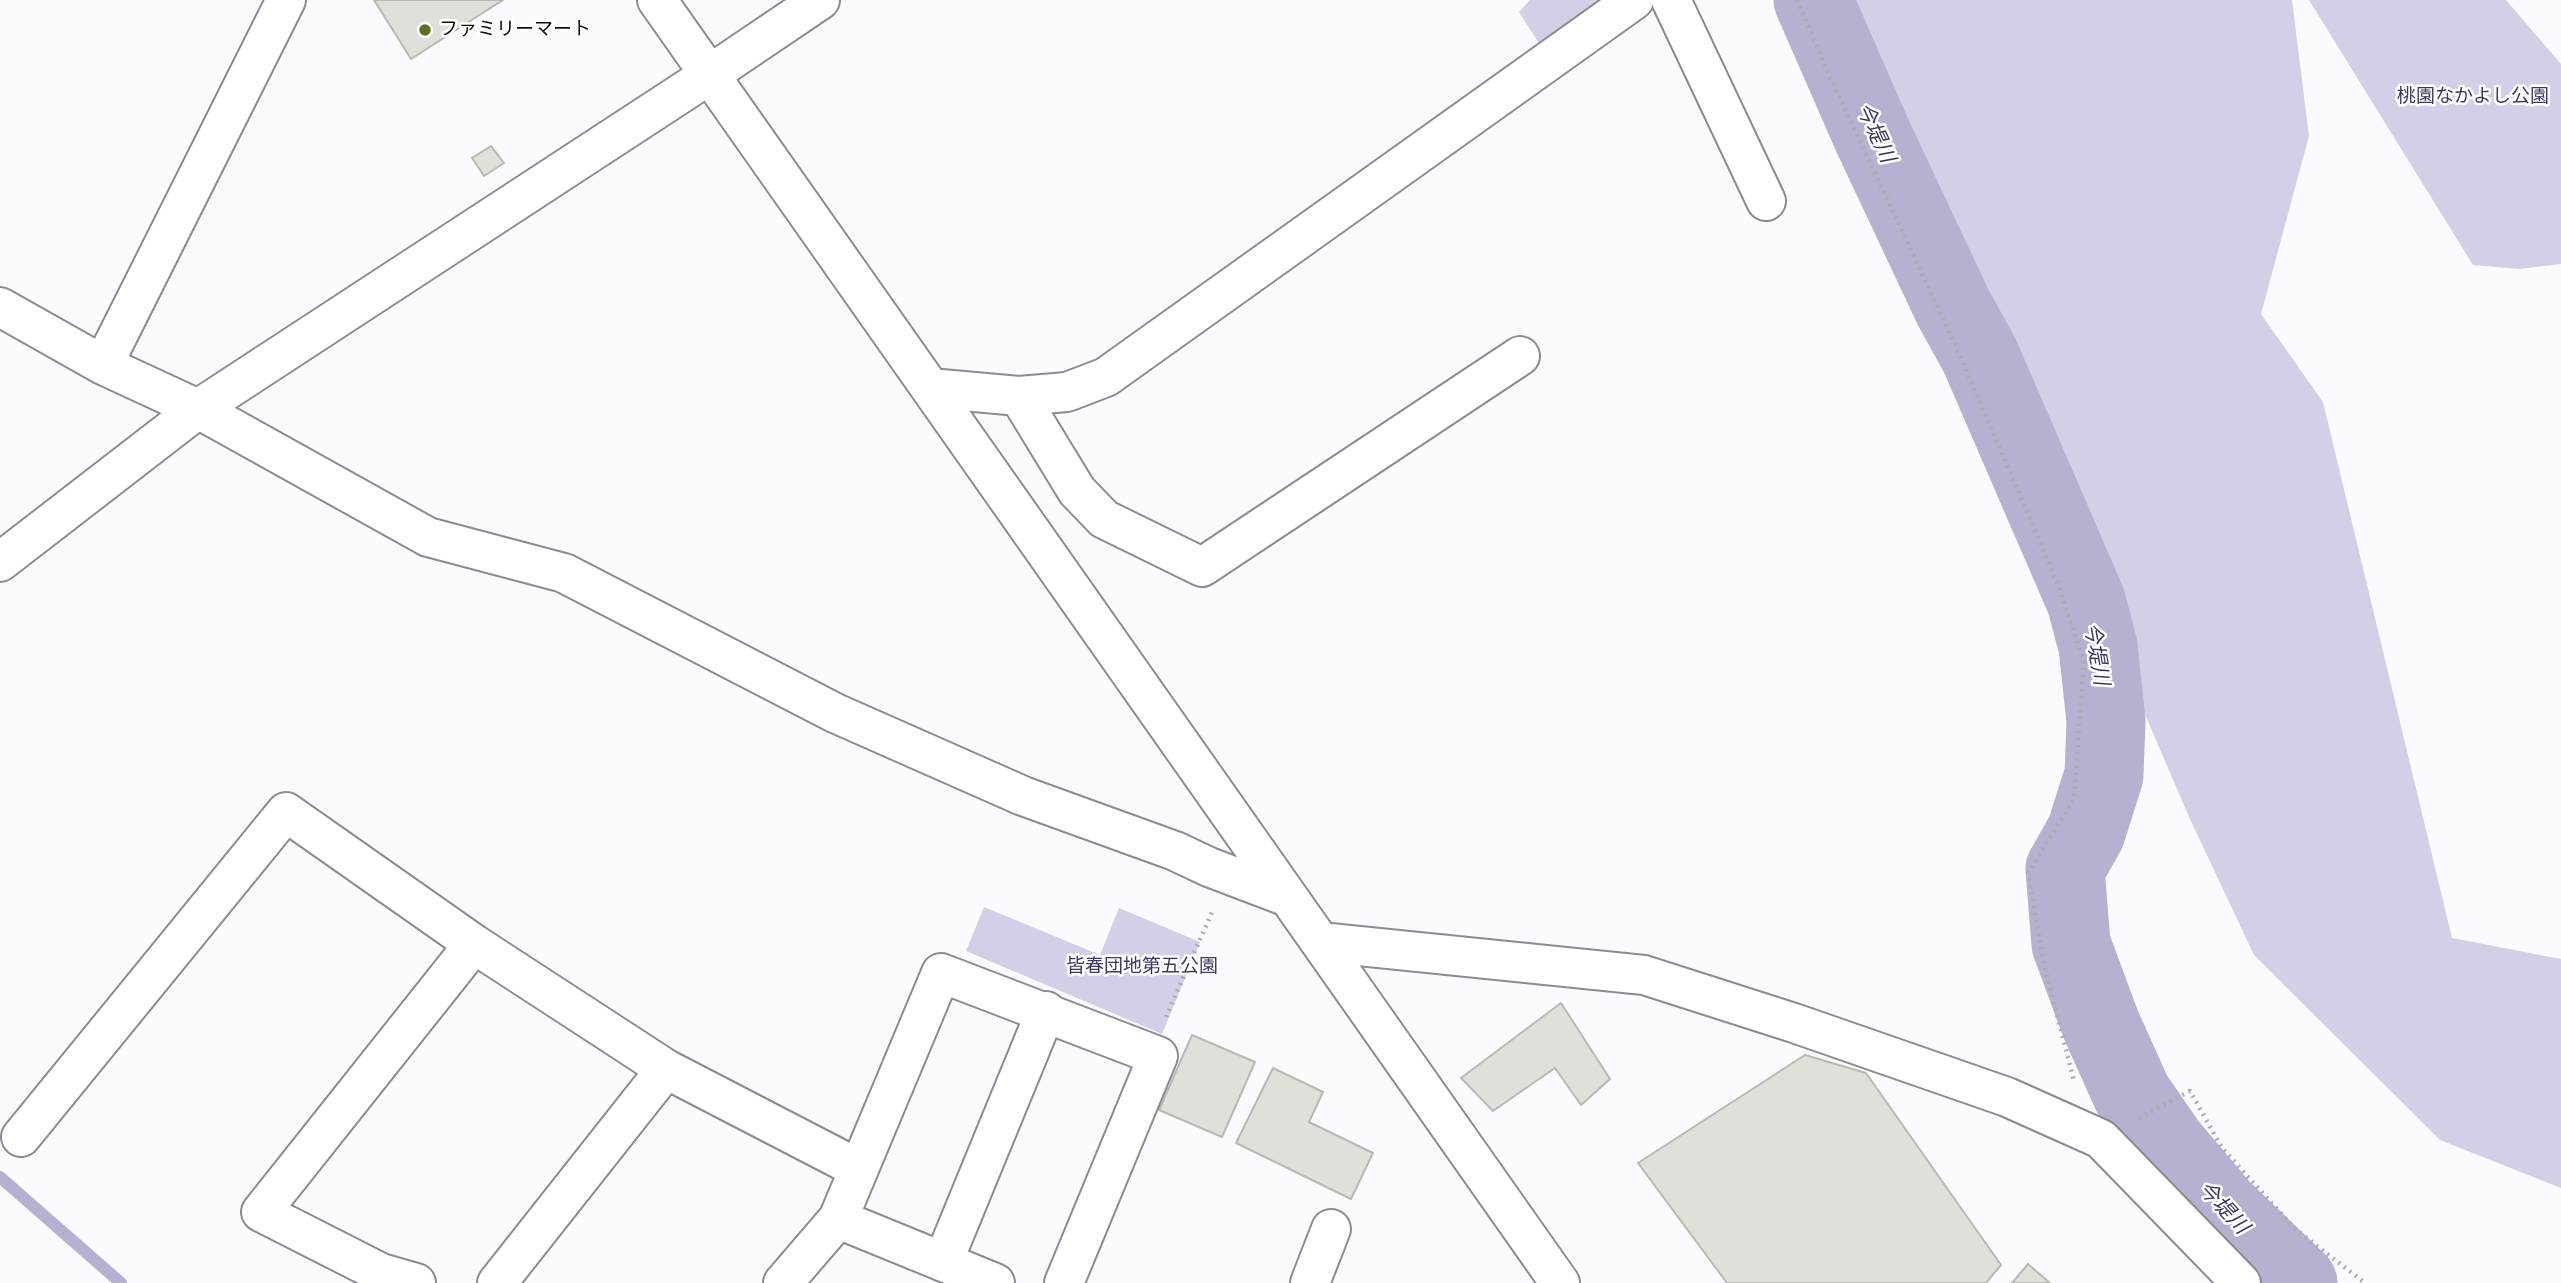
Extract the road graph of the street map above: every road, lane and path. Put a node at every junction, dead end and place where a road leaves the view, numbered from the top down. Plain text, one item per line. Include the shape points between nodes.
1 (286, 0) edge
2 (657, 0) edge
3 (820, 0) edge
4 (1634, 0) edge
5 (1671, 0) edge
6 (1797, 0) edge
7 (709, 75) junction
8 (1766, 201) dead end
9 (0, 307) edge
10 (1520, 356) dead end
11 (103, 365) junction
12 (930, 388) junction
13 (1019, 396) junction
14 (198, 409) junction
15 (0, 562) edge
16 (1228, 873) junction
17 (1288, 897) junction
18 (1320, 942) junction
19 (474, 944) junction
20 (1045, 1011) junction
21 (1151, 1053) junction
22 (666, 1069) junction
23 (2094, 1135) junction
24 (21, 1137) dead end
25 (859, 1169) junction
26 (838, 1219) junction
27 (1331, 1229) dead end
28 (943, 1262) junction
29 (416, 1283) edge
30 (497, 1283) edge
31 (783, 1283) edge
32 (995, 1283) edge
33 (1064, 1283) edge
34 (1310, 1283) edge
35 (1560, 1283) edge
36 (2241, 1283) edge
37 (2365, 1283) edge

1 - 11 street
2 - 7 street
3 - 7 street
4 - 13 street via 1106,377 1067,392
5 - 8 street
6 - 23 path via 1958,351 2059,584 2084,662 2074,799 2028,873 2044,964
7 - 12 street
7 - 14 street
9 - 11 street
10 - 13 street via 1202,567 1104,519 1077,491
11 - 14 street
12 - 13 street
12 - 17 street
14 - 15 street
14 - 16 street via 428,537 564,573 835,713 1023,796
16 - 17 street
16 - 21 path
17 - 18 street
18 - 23 street via 1644,975 2007,1097
18 - 35 street
19 - 22 street
19 - 24 street via 286,812
19 - 29 street via 261,1212 381,1273
20 - 21 street
20 - 25 street via 941,973
20 - 28 street
21 - 33 street via 1158,1056
22 - 25 street
22 - 30 street
23 - 36 street
23 - 37 path via 2190,1091 2222,1147 2295,1229
25 - 26 street
26 - 28 street
26 - 31 street
27 - 34 street
28 - 32 street

